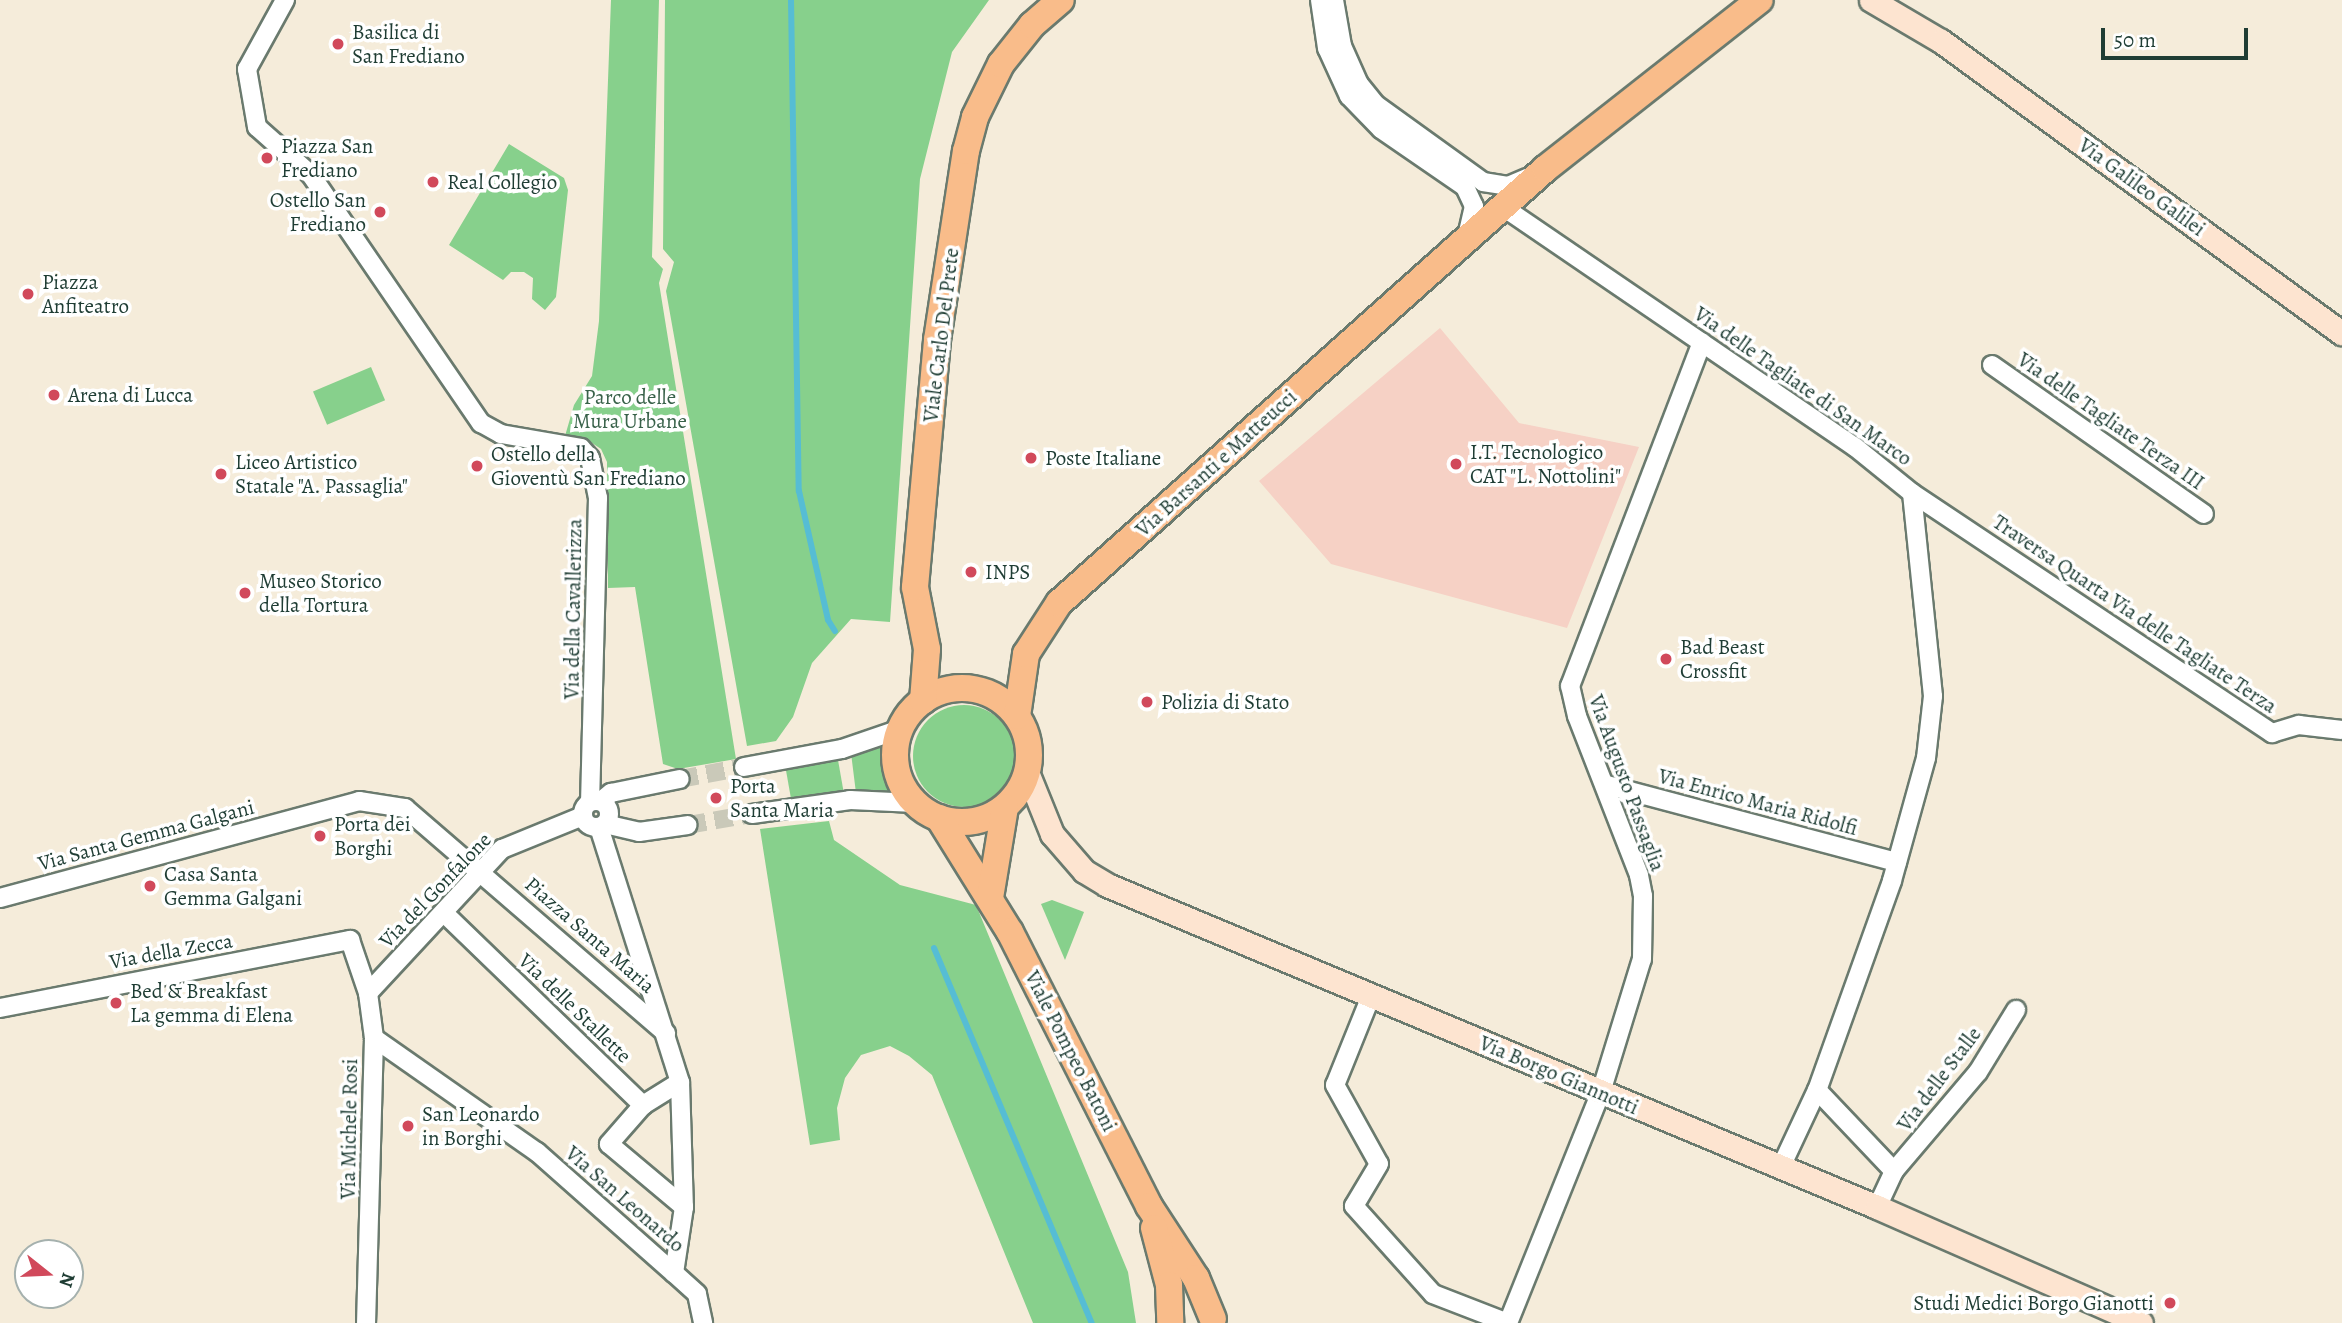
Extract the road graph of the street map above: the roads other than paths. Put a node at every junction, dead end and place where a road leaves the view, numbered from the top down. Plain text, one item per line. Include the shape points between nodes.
1 (285, 0) edge
2 (1061, 0) edge
3 (1320, 0) edge
4 (1334, 0) edge
5 (1760, 0) edge
6 (1871, 0) edge
7 (1904, 0) edge
8 (1941, 41) junction
9 (1545, 169) junction
10 (1503, 208) junction
11 (1466, 240) junction
12 (2342, 333) edge
13 (1703, 342) junction
14 (1992, 365) dead end
15 (1912, 493) junction
16 (2204, 514) dead end
17 (923, 701) junction
18 (1017, 716) junction
19 (900, 729) junction
20 (2342, 730) edge
21 (744, 767) tunnel mouth
22 (1027, 772) junction
23 (680, 779) tunnel mouth
24 (1607, 785) junction
25 (915, 803) junction
26 (591, 806) junction
27 (1005, 807) junction
28 (752, 814) tunnel mouth
29 (939, 818) junction
30 (688, 825) tunnel mouth
31 (602, 826) junction
32 (1897, 862) junction
33 (483, 872) junction
34 (0, 898) edge
35 (990, 898) junction
36 (444, 913) junction
37 (350, 940) joint
38 (368, 993) junction
39 (1371, 996) junction
40 (0, 1006) edge
41 (2015, 1010) dead end
42 (666, 1033) junction
43 (374, 1038) junction
44 (680, 1082) junction
45 (1817, 1090) junction
46 (1601, 1093) junction
47 (643, 1105) junction
48 (1781, 1167) junction
49 (1894, 1171) junction
50 (1149, 1206) junction
51 (684, 1207) junction
52 (1877, 1207) junction
53 (674, 1273) junction
54 (1216, 1321) edge
55 (366, 1323) edge
56 (703, 1323) edge
57 (1170, 1323) edge
58 (1177, 1323) edge
59 (1508, 1323) edge
60 (2141, 1323) edge

1 - 26 street, Via della Cavallerizza via 247,69 257,127 311,175 481,423 501,433 581,449 590,458 598,498
2 - 17 main road, Viale Carlo Del Prete via 1032,25 1001,64 975,117 966,151 937,340 915,587 927,649
3 - 11 street via 1327,48 1349,96 1381,129 1448,172 1469,193 1474,212
4 - 9 street, Via Barsanti e Matteucci via 1336,27 1349,64 1364,92 1381,108 1492,186 1518,182
5 - 9 main road, Via Barsanti e Matteucci
6 - 8 street, Via Galileo Galilei
7 - 8 street, Via Galileo Galilei
8 - 12 street, Via Galileo Galilei
9 - 10 main road, Via Barsanti e Matteucci
10 - 11 main road, Via Barsanti e Matteucci
10 - 13 street, Via delle Tagliate di San Marco
11 - 18 main road, Via Barsanti e Matteucci via 1059,603 1026,654
13 - 15 street, Via delle Tagliate di San Marco via 1855,447
13 - 24 street, Via Augusto Passaglia via 1570,687 1577,716
14 - 16 street, Via delle Tagliate Terza III
15 - 20 street, Traversa Quarta Via delle Tagliate Terza via 2272,733 2299,725
15 - 32 street, Via delle Tagliate di San Marco via 1924,588 1932,722
17 - 18 main road via 945,690 975,689 996,697
17 - 19 main road
18 - 22 main road via 1028,743
19 - 21 street via 842,749
19 - 25 main road via 896,768
22 - 27 main road
22 - 39 street, Via Borgo Giannotti via 1046,823 1084,871 1111,888
23 - 26 street via 611,793
24 - 32 street, Via Enrico Maria Ridolfi
24 - 46 street, Via Augusto Passaglia via 1639,875 1644,924 1637,985
25 - 28 street via 850,800
25 - 29 main road
26 - 31 street via 588,825
26 - 31 street, Via della Cavallerizza via 609,811
26 - 33 street, Via del Gonfalone via 502,849
27 - 29 main road via 976,821
27 - 35 main road
29 - 35 main road, Viale Pompeo Batoni
30 - 31 street via 639,832
31 - 42 street, Piazza Santa Maria
32 - 45 street, Via delle Tagliate di San Marco
33 - 34 street, Via Santa Gemma Galgani via 405,808 359,801
33 - 36 street, Via del Gonfalone
33 - 42 street, Piazza Santa Maria
35 - 50 main road, Viale Pompeo Batoni
36 - 38 street, Via del Gonfalone
36 - 47 street, Via delle Stallette
37 - 38 street, Via Michele Rosi
37 - 40 street, Via della Zecca
38 - 43 street, Via Michele Rosi
39 - 46 street, Via Borgo Giannotti
39 - 59 street via 1335,1085 1379,1164 1354,1206 1433,1294
41 - 49 street, Via delle Stalle via 1978,1072
42 - 44 street, Piazza Santa Maria
43 - 53 street, Via San Leonardo via 537,1152
43 - 55 street, Via Michele Rosi
44 - 47 street
44 - 51 street, Piazza Santa Maria
45 - 48 street, Via delle Tagliate di San Marco
45 - 49 street
46 - 48 street, Via Borgo Giannotti
46 - 59 street, Via Augusto Passaglia
47 - 51 street via 609,1143
48 - 52 street, Via Borgo Giannotti
49 - 52 street, Via delle Stalle
50 - 54 main road, Viale Pompeo Batoni via 1196,1278
50 - 57 main road, Viale Pompeo Batoni via 1169,1284
51 - 53 street, Piazza Santa Maria
52 - 60 street, Via Borgo Giannotti
53 - 56 street, Via San Leonardo via 697,1294
54 - 58 main road via 1194,1315

